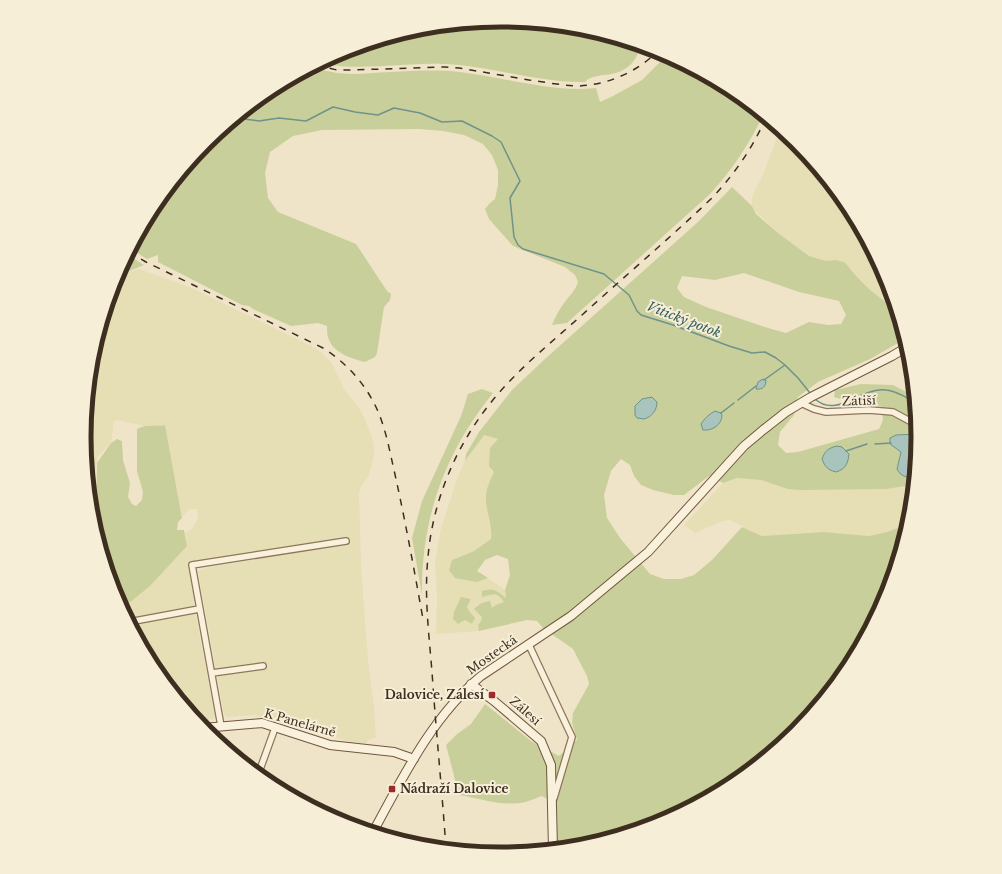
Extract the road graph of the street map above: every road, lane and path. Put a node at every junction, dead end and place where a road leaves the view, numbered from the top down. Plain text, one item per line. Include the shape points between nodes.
1 (902, 351) edge
2 (801, 403) junction
3 (910, 421) edge
4 (346, 541) dead end
5 (199, 608) junction
6 (135, 621) edge
7 (529, 644) junction
8 (263, 666) dead end
9 (212, 673) junction
10 (471, 684) junction
11 (221, 726) junction
12 (211, 727) edge
13 (275, 728) junction
14 (414, 759) junction
15 (260, 769) edge
16 (552, 804) junction
17 (375, 827) edge
18 (553, 843) edge

1 - 2 street, Mostecká
2 - 3 street, Zátiší via 826,412 893,412
2 - 7 street, Mostecká via 744,446 648,552 571,616
4 - 5 street via 192,565
5 - 6 street
5 - 9 street
7 - 10 street, Mostecká
7 - 16 street via 572,737
8 - 9 street
9 - 11 street
10 - 14 street, Mostecká via 436,725
10 - 16 street, Zálesí via 541,741 551,765
11 - 12 street, K Panelárně
11 - 13 street, K Panelárně via 262,723
13 - 14 street, K Panelárně via 330,746 394,752
13 - 15 street
14 - 17 street, Mostecká
16 - 18 street

